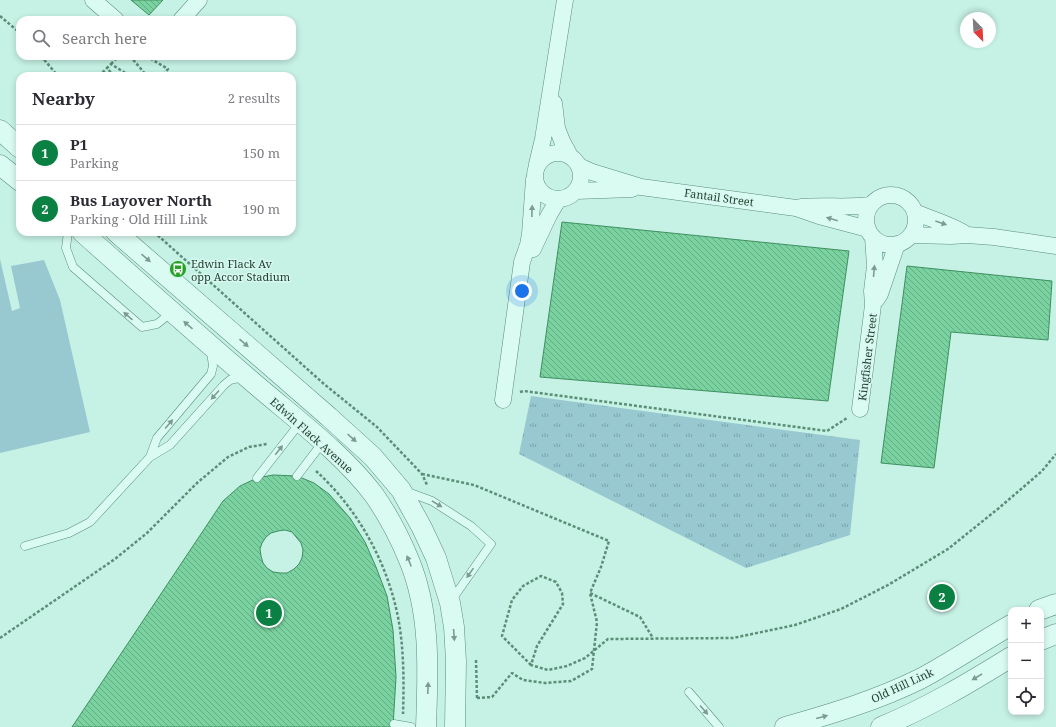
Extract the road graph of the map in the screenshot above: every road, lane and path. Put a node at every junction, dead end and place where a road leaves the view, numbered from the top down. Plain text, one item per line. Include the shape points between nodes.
1 (93, 0) edge
2 (199, 0) edge
3 (565, 0) edge
4 (0, 16) edge
5 (111, 16) edge
6 (185, 16) edge
7 (16, 30) edge
8 (44, 60) edge
9 (115, 60) edge
10 (133, 60) edge
11 (153, 60) edge
12 (111, 64) junction
13 (107, 68) junction
14 (55, 72) edge
15 (103, 72) edge
16 (110, 72) edge
17 (124, 72) edge
18 (144, 72) edge
19 (165, 72) edge
20 (551, 90) junction
21 (0, 130) edge
22 (16, 144) edge
23 (574, 161) junction
24 (538, 164) junction
25 (0, 165) edge
26 (16, 178) edge
27 (534, 180) junction
28 (641, 187) junction
29 (576, 191) junction
30 (558, 200) junction
31 (871, 205) junction
32 (796, 208) junction
33 (915, 212) junction
34 (870, 233) junction
35 (967, 234) junction
36 (911, 235) junction
37 (68, 236) edge
38 (94, 236) edge
39 (121, 236) edge
40 (897, 244) junction
41 (1056, 246) edge
42 (522, 262) junction
43 (873, 305) junction
44 (172, 311) junction
45 (207, 342) junction
46 (247, 377) junction
47 (503, 400) joint
48 (860, 409) joint
49 (329, 417) junction
50 (312, 433) junction
51 (285, 442) junction
52 (1056, 454) edge
53 (150, 457) junction
54 (307, 463) junction
55 (422, 474) dead end
56 (297, 476) dead end
57 (257, 478) dead end
58 (401, 490) junction
59 (25, 546) dead end
60 (590, 593) junction
61 (450, 603) junction
62 (1056, 604) edge
63 (1044, 608) edge
64 (1008, 627) edge
65 (1056, 634) edge
66 (0, 638) edge
67 (654, 638) junction
68 (1044, 639) edge
69 (595, 650) junction
70 (1008, 659) edge
71 (531, 665) junction
72 (689, 692) dead end
73 (474, 701) dead end
74 (394, 724) dead end
75 (407, 726) edge
76 (426, 727) edge
77 (455, 727) edge
78 (719, 727) edge
79 (785, 727) edge
80 (881, 727) edge

1 - 5 street
2 - 6 street
3 - 20 street
4 - 7 path
8 - 14 path
9 - 12 path
10 - 18 path
11 - 19 path via 168,69
12 - 13 path
12 - 17 path
13 - 15 path
13 - 16 path
20 - 23 street via 557,128
20 - 24 street
21 - 22 street
23 - 24 street via 563,153 556,152 542,158
23 - 28 street, Fantail Street via 592,172
23 - 29 street via 581,179
24 - 27 street via 534,171
25 - 26 street
27 - 30 street via 540,192
42 -> 27 street via 530,234
28 - 29 street, Fantail Street
28 - 32 street, Fantail Street
29 - 30 street
30 - 42 street via 534,248
31 - 32 street, Fantail Street via 820,205
31 - 33 street via 884,196 899,196 912,205
31 - 34 street via 866,221
34 -> 32 street, Fantail Street
33 -> 35 street
33 - 36 street via 917,220
34 - 40 street via 880,242 888,245
43 -> 34 street, Kingfisher Street via 875,266
35 - 36 street
35 - 41 street
36 - 40 street
44 -> 37 lane via 157,324 142,327 73,267 66,248
38 - 44 street, Edwin Flack Avenue
39 -> 49 street
40 - 43 street, Kingfisher Street via 880,294
42 - 47 street
43 - 48 street, Kingfisher Street
45 -> 44 street, Edwin Flack Avenue
45 - 46 street, Edwin Flack Avenue
53 -> 45 lane via 156,438 211,374 214,366
46 - 50 street, Edwin Flack Avenue
46 -> 53 lane via 230,380 224,384 170,445
47 - 48 path via 524,391 827,431
49 - 50 street
49 -> 58 street via 373,457
50 - 51 lane
50 - 54 lane
76 -> 50 street, Edwin Flack Avenue via 427,631 409,561 395,530 374,496 351,469
57 -> 51 lane
51 - 66 path via 249,447 228,457 197,483 147,533 115,559
52 - 67 path via 1042,471 948,549 888,585 841,609 795,625 733,638
53 - 59 lane via 90,522 68,533
54 - 56 lane
54 - 75 path via 346,502 367,534 381,563 398,617
55 - 60 path via 474,485 609,541
58 - 61 street via 436,558
58 -> 61 lane via 432,501 470,526 491,544
60 - 67 path via 640,617
60 - 69 path via 597,622
61 -> 77 street via 456,661
62 - 63 street
79 -> 64 street, Old Hill Link via 840,711 922,678
65 - 68 street
67 - 69 path via 608,639
69 - 71 path via 567,666 548,670
69 - 73 path via 592,669 571,681 545,683 523,680 512,673 492,697 477,698
70 -> 80 street via 938,700
71 - 71 path via 502,636 512,600 523,586 541,576 556,582 562,593 563,604 537,646
72 -> 78 lane
74 - 75 lane

